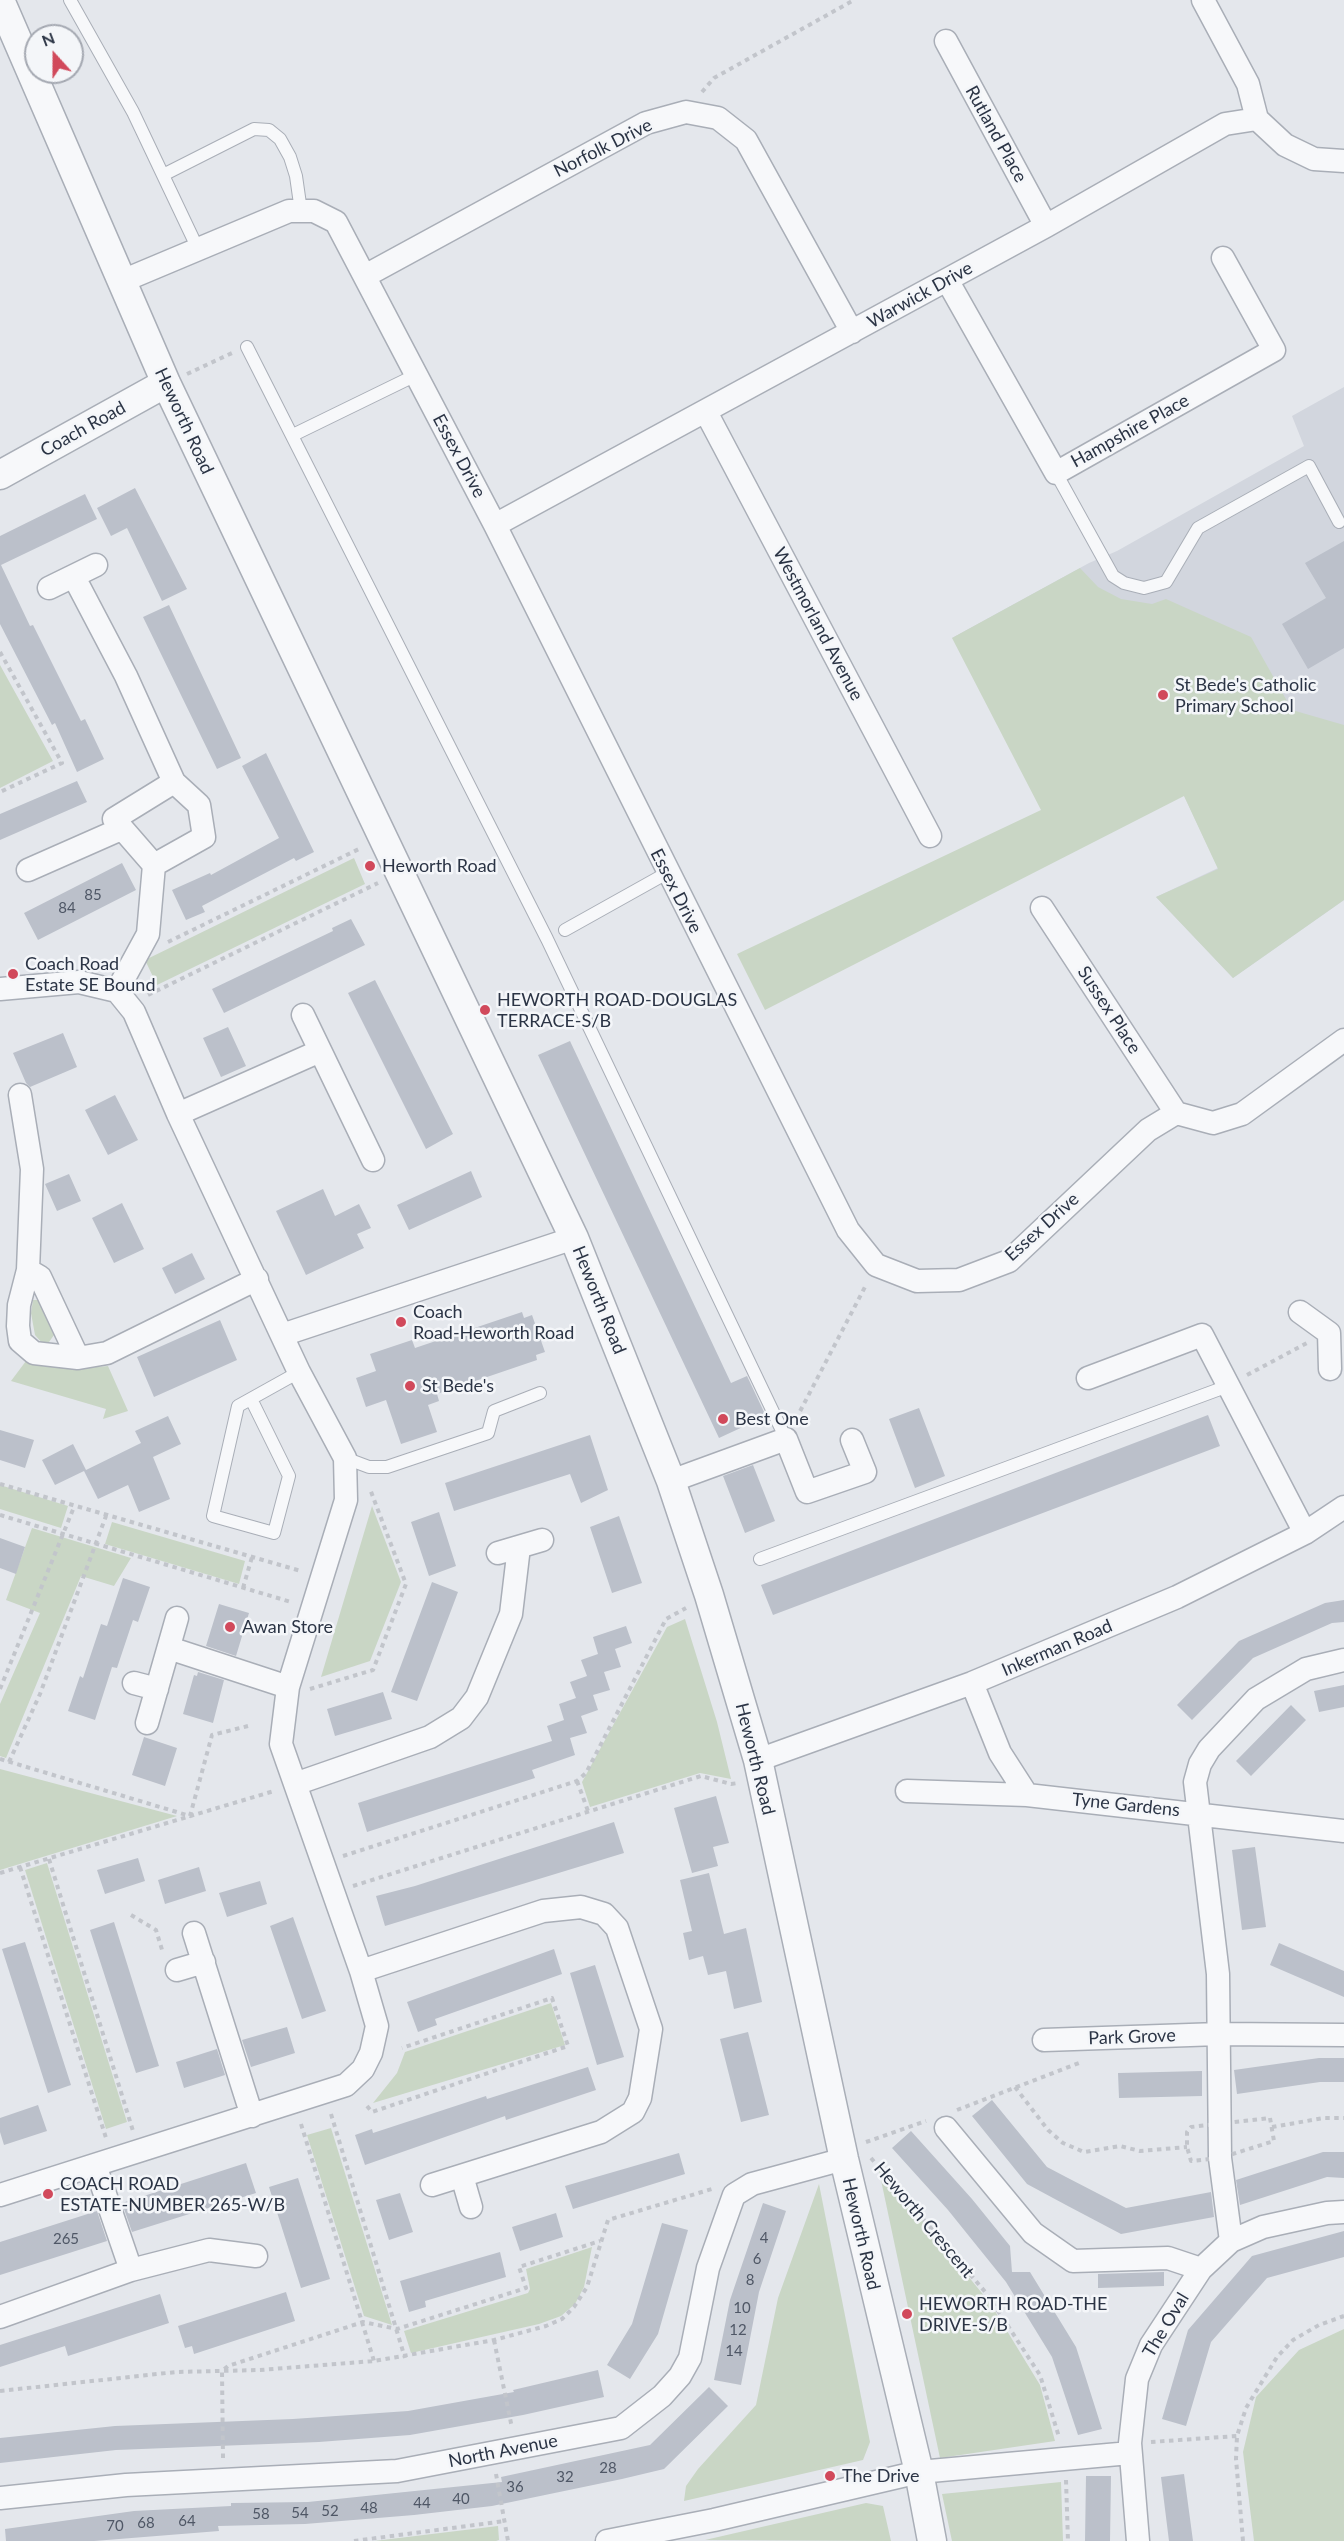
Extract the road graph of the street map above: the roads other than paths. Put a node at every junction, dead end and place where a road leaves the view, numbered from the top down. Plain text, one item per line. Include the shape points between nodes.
1 (0, 0) edge
2 (70, 0) edge
3 (1203, 0) edge
4 (946, 41) dead end
5 (1257, 119) junction
6 (1344, 161) edge
7 (163, 175) junction
8 (301, 211) junction
9 (1046, 226) junction
10 (198, 249) junction
11 (1223, 258) dead end
12 (364, 276) junction
13 (947, 280) junction
14 (120, 282) junction
15 (852, 332) junction
16 (247, 347) road end
17 (416, 375) junction
18 (166, 383) junction
19 (706, 412) junction
20 (292, 435) junction
21 (1056, 473) junction
22 (0, 475) edge
23 (1339, 522) dead end
24 (495, 525) junction
25 (96, 565) dead end
26 (74, 577) junction
27 (49, 588) dead end
28 (174, 782) junction
29 (121, 829) junction
30 (930, 836) dead end
31 (154, 865) junction
32 (28, 870) dead end
33 (667, 873) junction
34 (1042, 908) dead end
35 (565, 930) dead end
36 (0, 989) edge
37 (122, 997) junction
38 (303, 1015) dead end
39 (1344, 1040) edge
40 (321, 1051) junction
41 (21, 1095) dead end
42 (1176, 1113) junction
43 (178, 1114) junction
44 (373, 1160) dead end
45 (574, 1239) junction
46 (28, 1270) junction
47 (257, 1279) junction
48 (1299, 1312) dead end
49 (1336, 1329) edge
50 (282, 1335) junction
51 (78, 1358) junction
52 (1330, 1369) dead end
53 (299, 1372) junction
54 (1088, 1378) dead end
55 (1228, 1386) junction
56 (540, 1394) dead end
57 (251, 1399) junction
58 (786, 1438) junction
59 (852, 1440) dead end
60 (345, 1458) junction
61 (671, 1481) junction
62 (1344, 1507) edge
63 (1305, 1533) junction
64 (542, 1540) dead end
65 (760, 1558) dead end
66 (177, 1618) dead end
67 (169, 1648) junction
68 (1344, 1659) edge
69 (134, 1683) dead end
70 (972, 1683) junction
71 (288, 1686) junction
72 (157, 1689) junction
73 (147, 1723) dead end
74 (760, 1770) junction
75 (295, 1784) junction
76 (907, 1791) dead end
77 (1027, 1795) junction
78 (1197, 1812) junction
79 (1344, 1831) edge
80 (194, 1933) dead end
81 (204, 1962) junction
82 (177, 1970) road end
83 (361, 1971) junction
84 (1219, 2034) junction
85 (1344, 2035) edge
86 (1044, 2040) dead end
87 (252, 2116) junction
88 (946, 2128) road end
89 (843, 2155) junction
90 (104, 2163) junction
91 (462, 2176) junction
92 (432, 2185) dead end
93 (2, 2189) edge
94 (471, 2207) dead end
95 (1344, 2212) edge
96 (1231, 2241) junction
97 (256, 2256) dead end
98 (1201, 2269) junction
99 (131, 2270) junction
100 (0, 2317) edge
101 (1130, 2448) junction
102 (918, 2472) junction
103 (0, 2498) edge
104 (607, 2541) edge
105 (932, 2541) edge
106 (1138, 2541) edge

1 - 14 street, Heworth Road
2 - 7 lane via 133,112
3 - 5 street via 1248,84
4 - 9 street, Rutland Place
5 - 6 street via 1285,145 1314,159
5 - 9 street, Warwick Drive via 1225,124
7 - 8 lane via 254,129 269,129 290,157
7 - 10 lane
8 - 10 street, Essex Drive via 289,211
8 - 12 street, Essex Drive via 314,211 336,222
9 - 13 street, Warwick Drive
10 - 14 street, Essex Drive
11 - 21 street, Hampshire Place via 1274,350
12 - 15 street, Norfolk Drive via 646,123 686,112 718,118 746,140
12 - 17 street, Essex Drive
13 - 15 street, Warwick Drive
13 - 21 street, Hampshire Place
14 - 18 street, Heworth Road
15 - 19 street, Warwick Drive
16 - 20 lane
17 - 20 lane
17 - 24 street, Essex Drive
18 - 22 street, Coach Road
18 - 45 street, Heworth Road
19 - 24 street, Warwick Drive
19 - 30 street, Westmorland Avenue
20 - 58 lane via 547,939
21 - 23 lane via 1113,576 1144,588 1166,582 1197,528 1309,466
24 - 33 street, Essex Drive
25 - 26 street
26 - 27 street
26 - 28 street via 126,676
28 - 29 street via 114,819
28 - 31 street via 199,805 204,837
29 - 31 street
29 - 32 street
31 - 37 street via 148,934
33 - 35 lane
33 - 42 street, Essex Drive via 848,1230 876,1265 917,1281 959,1280 1008,1261 1148,1130
34 - 42 street, Sussex Place
36 - 37 street via 79,982
37 - 43 street via 134,1012
38 - 40 street
39 - 42 street via 1242,1114 1213,1123
40 - 43 street
40 - 44 street via 373,1133
41 - 46 street via 32,1169
43 - 47 street
45 - 50 street
45 - 61 street, Heworth Road
46 - 51 street via 40,1277
46 - 51 street via 19,1305 20,1341 34,1353
47 - 50 street
47 - 51 street via 106,1353
48 - 49 street
49 - 52 street
50 - 53 street
53 - 57 lane
53 - 60 street
54 - 55 street via 1202,1335
55 - 63 street
55 - 65 lane
56 - 60 lane via 494,1411 488,1433 387,1467 369,1467
57 - 57 lane via 238,1406 213,1516 274,1533 289,1476
58 - 59 street via 807,1492 865,1472
58 - 61 street
60 - 71 street via 346,1500
61 - 74 street, Heworth Road
62 - 63 street, Inkerman Road
63 - 70 street, Inkerman Road via 1177,1597
64 - 75 street via 508,1550 511,1614 477,1697 461,1718 430,1737
66 - 67 street
67 - 71 street
67 - 72 street
68 - 78 street via 1306,1669 1256,1700 1209,1749 1200,1764 1195,1782
69 - 72 street
70 - 74 street, Inkerman Road
70 - 77 street via 1000,1753
71 - 75 street via 281,1744
72 - 73 street
74 - 89 street, Heworth Road
75 - 83 street
76 - 77 street, Tyne Gardens
77 - 78 street, Tyne Gardens
78 - 79 street, Tyne Gardens
78 - 84 street via 1218,1974
80 - 81 street
81 - 82 street
81 - 87 street
83 - 87 street via 377,2026 363,2069 346,2085
83 - 91 street via 543,1911 581,1907 604,1914 617,1928 651,2029 640,2098 633,2112 601,2132
84 - 85 street, Park Grove
84 - 86 street, Park Grove
84 - 96 street via 1220,2158
87 - 90 street
88 - 98 street via 1033,2234 1073,2260 1168,2258
89 - 102 street, Heworth Road
89 - 103 street, North Avenue via 752,2184 734,2195 708,2268 690,2358 680,2376 653,2404 621,2428 397,2471 126,2485
90 - 93 street
90 - 99 street
91 - 92 street
91 - 94 street
95 - 96 street, The Oval via 1263,2228
96 - 98 street, The Oval
97 - 99 street via 209,2250
98 - 101 street, The Oval via 1151,2345 1137,2379
99 - 100 street
101 - 102 street via 1065,2459
101 - 106 street, The Oval
102 - 104 street
102 - 105 street, Heworth Road

